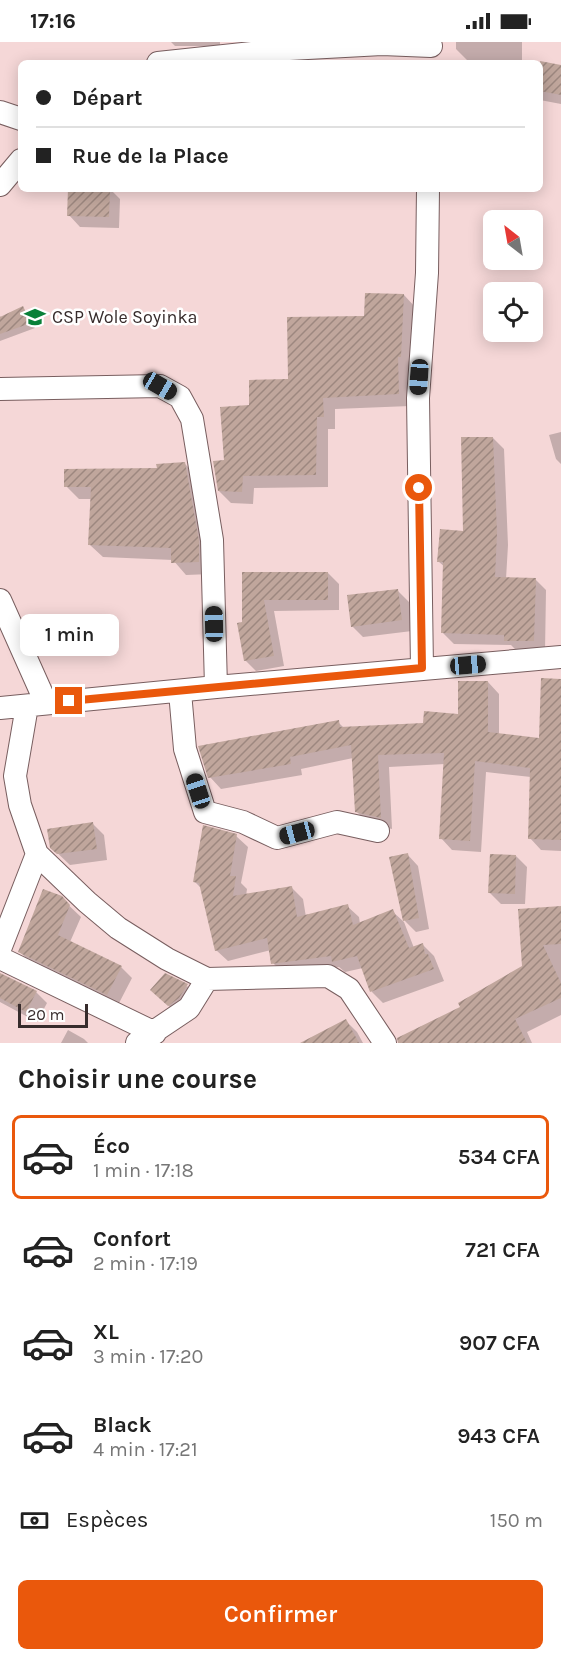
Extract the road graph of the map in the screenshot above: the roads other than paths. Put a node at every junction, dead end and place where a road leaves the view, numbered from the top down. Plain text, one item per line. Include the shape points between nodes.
1 (431, 50) edge
2 (186, 60) edge
3 (0, 112) edge
4 (18, 118) edge
5 (18, 164) edge
6 (0, 185) edge
7 (428, 192) edge
8 (0, 389) edge
9 (0, 600) edge
10 (561, 657) edge
11 (422, 668) junction
12 (216, 687) junction
13 (180, 692) junction
14 (37, 705) junction
15 (0, 708) edge
16 (7, 770) edge
17 (378, 831) dead end
18 (37, 854) junction
19 (0, 948) edge
20 (0, 958) edge
21 (207, 979) junction
22 (146, 1038) edge
23 (385, 1043) edge

1 - 2 street via 382,44
3 - 4 street
5 - 6 street
7 - 11 street via 418,398
8 - 12 street via 160,386 180,397 192,419 212,540
9 - 14 street
10 - 11 street
11 - 12 street
12 - 13 street
13 - 14 street
13 - 17 street via 185,749 205,812 243,822 277,838 337,822
14 - 15 street
14 - 16 street
16 - 18 street
18 - 19 street
18 - 21 street via 118,928
20 - 22 street
21 - 22 street via 189,1008
21 - 23 street via 328,976 348,989

